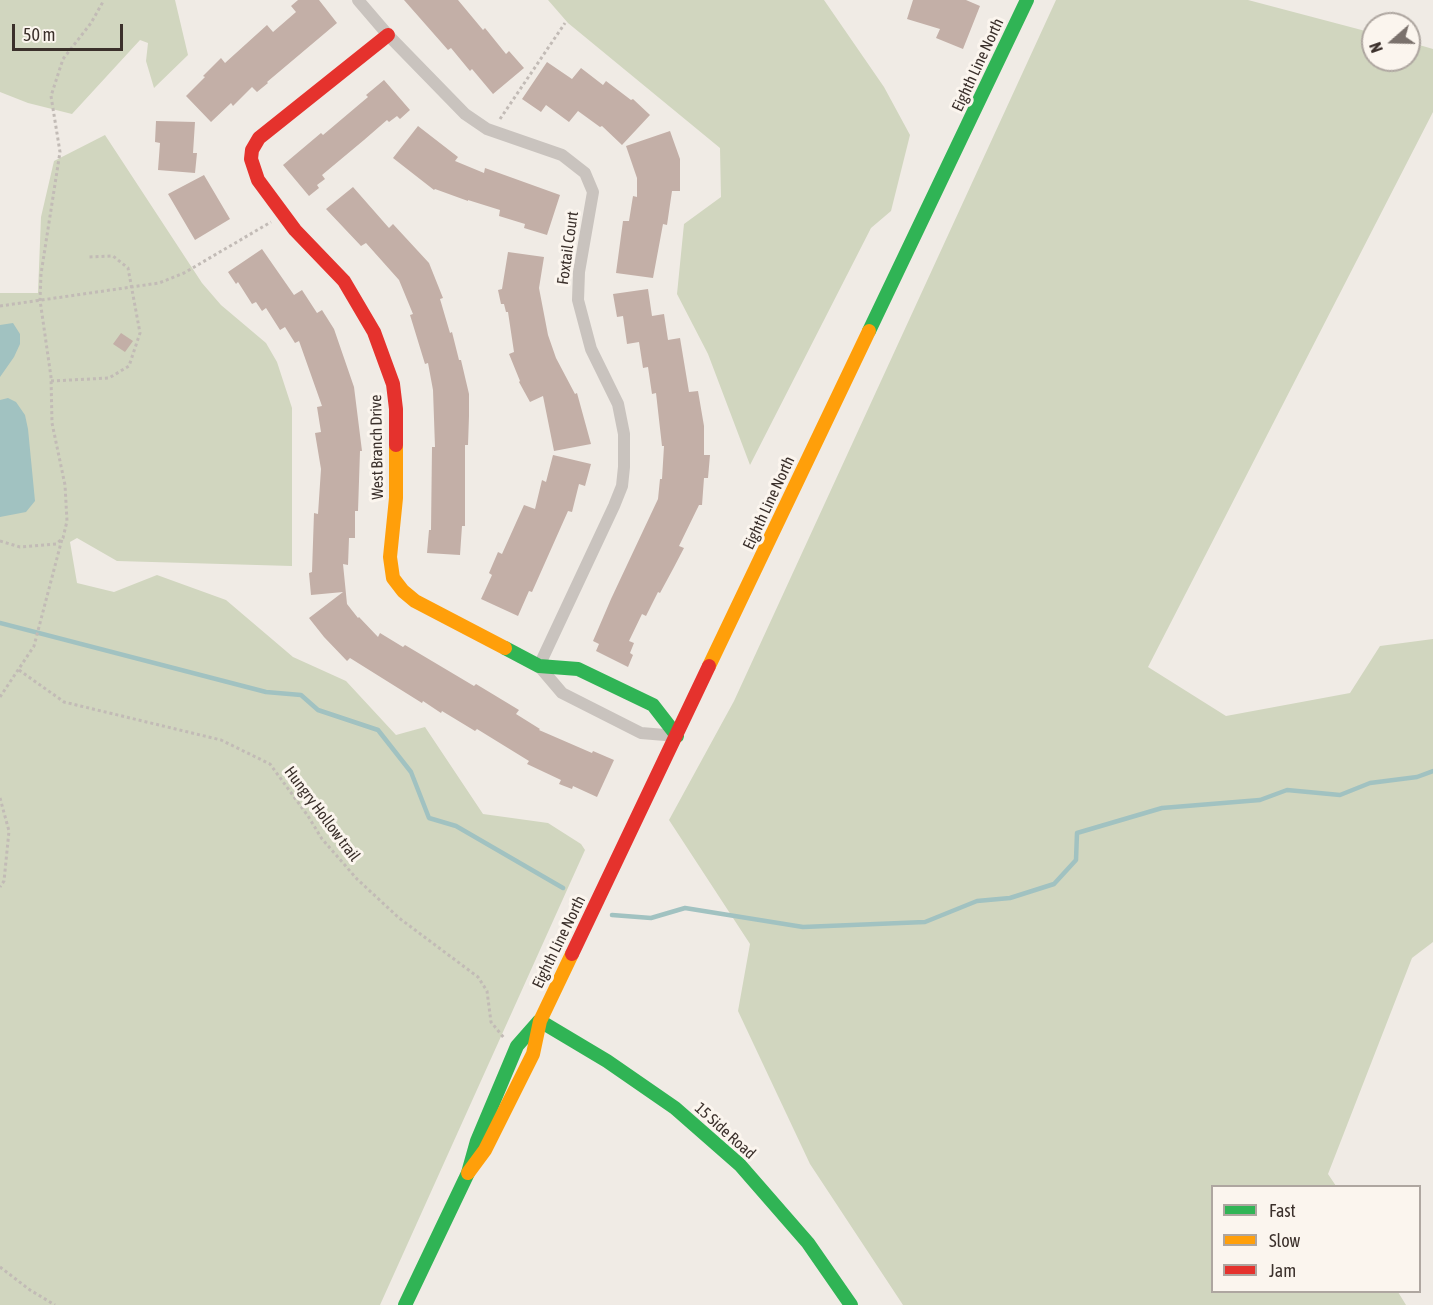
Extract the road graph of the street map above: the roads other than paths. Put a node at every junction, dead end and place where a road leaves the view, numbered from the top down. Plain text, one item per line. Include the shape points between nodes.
1 (358, 0) edge
2 (1027, 0) edge
3 (388, 35) junction
4 (540, 666) junction
5 (677, 736) junction
6 (540, 1021) junction
7 (405, 1305) edge
8 (852, 1305) edge

1 - 3 street, Foxtail Court
2 - 5 street, Eighth Line North
3 - 4 street, Foxtail Court via 465,114 492,131 562,156 585,173 593,192 578,300 591,349 618,404 624,434 622,486
3 - 4 street, West Branch Drive via 258,138 251,159 253,170 294,230 344,281 374,332 393,384 396,498 390,557 395,582 415,601
4 - 5 street, West Branch Drive via 562,693 641,733
4 - 5 street, West Branch Drive via 578,669 653,705
5 - 6 street, Eighth Line North
6 - 7 street, Eighth Line North via 528,1065 486,1150 468,1173
6 - 8 street, 15 Side Road via 675,1108 740,1165 808,1244

